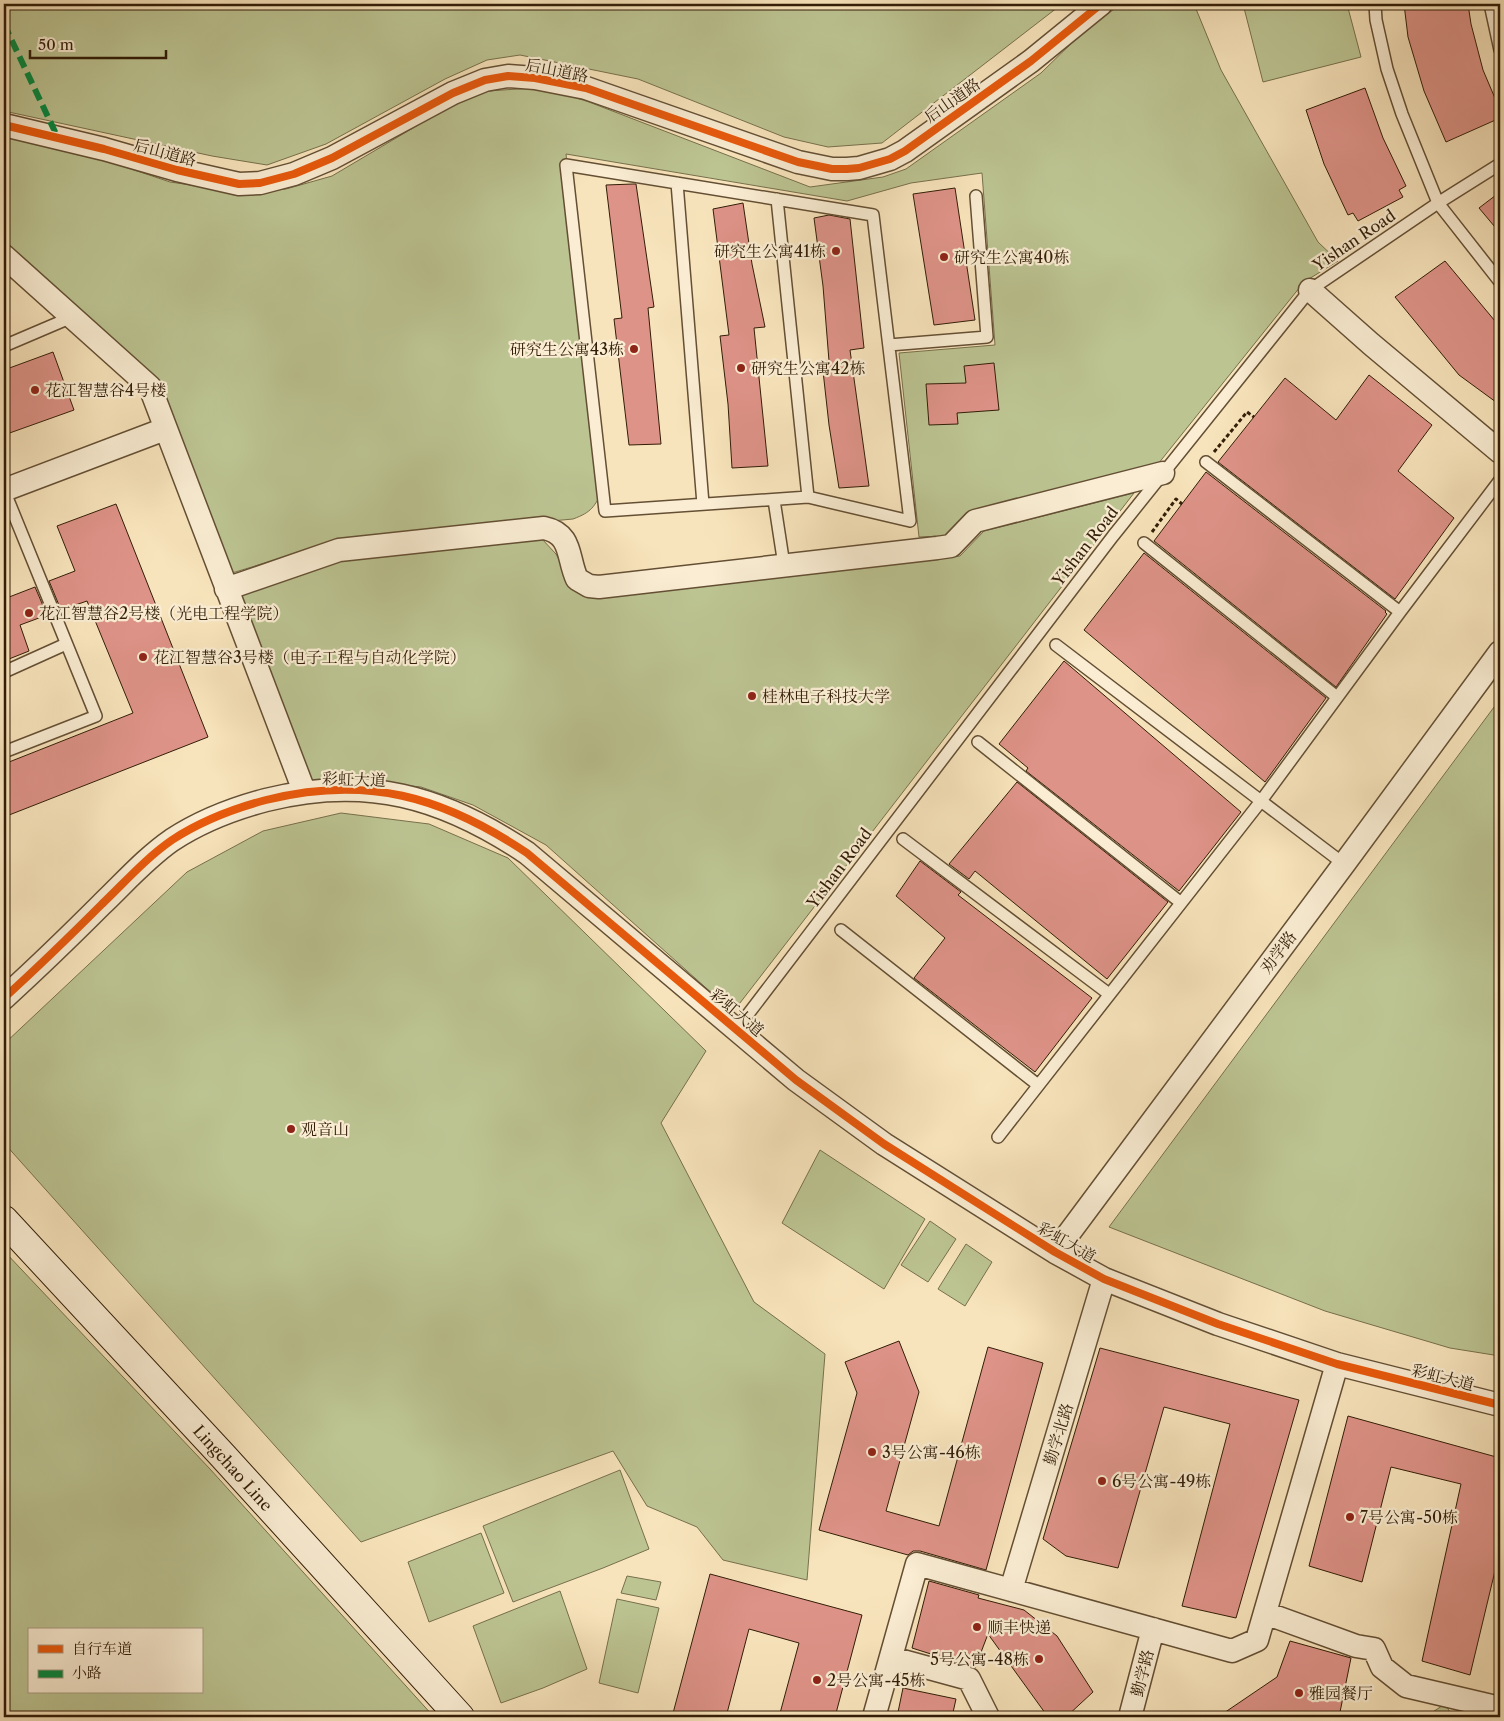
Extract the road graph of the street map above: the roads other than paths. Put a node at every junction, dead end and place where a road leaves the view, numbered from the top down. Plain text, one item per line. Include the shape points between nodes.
1 (1101, 4) edge
2 (1375, 4) edge
3 (1490, 4) edge
4 (1500, 50) edge
5 (4, 125) edge
6 (1500, 164) edge
7 (677, 183) junction
8 (976, 196) dead end
9 (777, 199) junction
10 (1438, 203) junction
11 (4, 256) edge
12 (1500, 282) edge
13 (1310, 290) junction
14 (72, 317) junction
15 (889, 345) junction
16 (4, 346) edge
17 (165, 429) junction
18 (1500, 452) edge
19 (1206, 462) road end
20 (1163, 474) junction
21 (1500, 480) edge
22 (4, 490) edge
23 (808, 497) junction
24 (774, 500) junction
25 (703, 504) junction
26 (1144, 543) road end
27 (784, 565) junction
28 (226, 589) junction
29 (1400, 612) junction
30 (66, 644) junction
31 (1056, 645) dead end
32 (1500, 652) edge
33 (4, 672) edge
34 (1337, 697) junction
35 (978, 742) dead end
36 (4, 752) edge
37 (304, 791) junction
38 (1261, 800) junction
39 (903, 839) dead end
40 (1344, 864) junction
41 (1180, 902) junction
42 (841, 930) dead end
43 (1109, 994) junction
44 (4, 998) edge
45 (736, 1030) junction
46 (1038, 1084) junction
47 (998, 1136) dead end
48 (4, 1220) edge
49 (1055, 1252) junction
50 (1104, 1279) junction
51 (1337, 1364) junction
52 (1500, 1405) edge
53 (1011, 1590) junction
54 (1265, 1613) junction
55 (1153, 1630) junction
56 (892, 1658) junction
57 (1500, 1708) edge
58 (460, 1717) edge
59 (874, 1717) edge
60 (988, 1717) edge
61 (1130, 1717) edge

1 - 5 street, 后山道路 via 1031,61 905,151 880,163 859,168 832,170 798,162 586,88 508,76 485,80 453,93 332,158 294,174 260,183 239,184 177,170
2 - 10 lane via 1387,69
3 - 4 lane
6 - 10 lane, Yishan Road
7 - 9 lane
7 - 25 lane
7 - 25 lane via 566,164 605,511
8 - 15 lane via 987,337
9 - 15 lane via 873,215
9 - 23 lane
10 - 12 lane
10 - 13 lane, Yishan Road
11 - 14 street
13 - 18 street
13 - 20 lane, Yishan Road
14 - 16 lane
14 - 17 street via 150,387
15 - 23 lane via 910,521
17 - 22 street
17 - 28 street
19 - 29 lane
20 - 27 street via 975,521 950,546
20 - 45 lane, Yishan Road
21 - 29 lane
22 - 30 lane
23 - 24 lane
24 - 25 lane
24 - 27 lane
26 - 34 lane
27 - 28 street via 589,586 576,577 563,539 556,532 544,528 339,550
28 - 37 street
29 - 34 lane
30 - 33 lane
30 - 36 lane via 96,716
31 - 38 lane
32 - 40 street, 劝学路
34 - 38 lane
35 - 41 lane
37 - 44 street, 彩虹大道 via 241,806 172,840 146,861
37 - 45 street, 彩虹大道 via 352,790 406,796 469,818 500,835 527,853
38 - 40 lane
38 - 41 lane
39 - 43 lane
40 - 49 street, 劝学路
41 - 43 lane
42 - 46 lane
43 - 46 lane
45 - 49 street, 彩虹大道 via 796,1080 884,1144
46 - 47 lane
48 - 58 main road, Lingchao Line
49 - 50 street, 彩虹大道
50 - 51 street, 彩虹大道 via 1218,1324
50 - 53 street, 勤学北路
51 - 52 street, 彩虹大道
51 - 54 street
53 - 55 street
53 - 56 street via 917,1564
54 - 55 street via 1258,1640 1232,1651
54 - 57 street via 1356,1646 1374,1649 1382,1666 1406,1686
55 - 61 street, 勤学路
56 - 59 street
56 - 60 street via 969,1679

